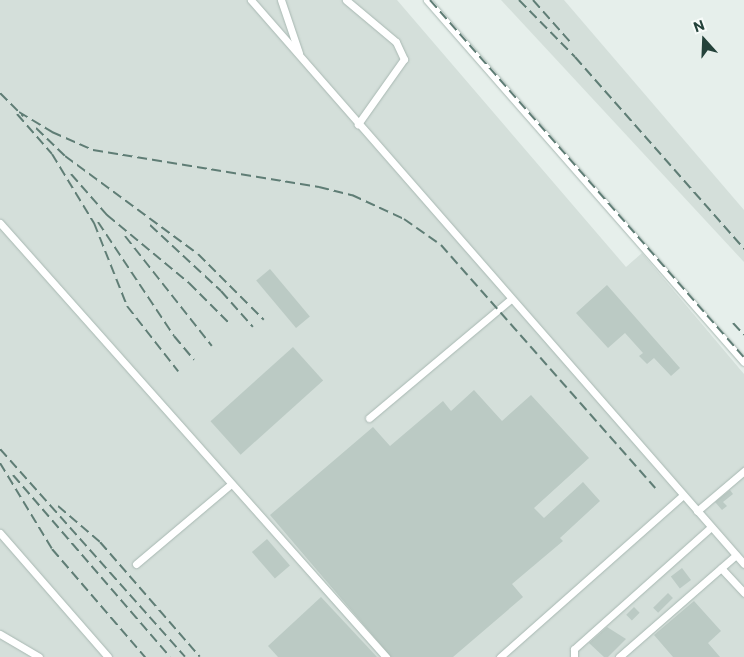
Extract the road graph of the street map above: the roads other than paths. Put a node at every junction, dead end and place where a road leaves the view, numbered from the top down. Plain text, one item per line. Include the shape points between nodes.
1 (251, 0) edge
2 (281, 0) edge
3 (346, 0) edge
4 (427, 0) edge
5 (301, 58) junction
6 (358, 124) junction
7 (0, 223) edge
8 (511, 300) junction
9 (744, 362) edge
10 (369, 418) dead end
11 (744, 471) edge
12 (231, 484) junction
13 (683, 496) junction
14 (697, 511) junction
15 (711, 527) junction
16 (0, 534) edge
17 (736, 555) junction
18 (136, 564) dead end
19 (744, 564) edge
20 (721, 568) junction
21 (744, 593) edge
22 (0, 634) edge
23 (39, 657) edge
24 (108, 657) edge
25 (386, 657) edge
26 (500, 657) edge
27 (574, 657) edge
28 (619, 657) edge

1 - 5 lane
2 - 5 lane
3 - 6 lane via 396,42 404,59
4 - 9 lane
5 - 6 lane
6 - 8 lane
7 - 12 lane
8 - 10 lane
8 - 13 lane
11 - 14 lane
12 - 18 lane
12 - 25 lane
13 - 14 lane
13 - 26 lane
14 - 15 lane
15 - 17 lane
15 - 27 lane via 574,649
16 - 24 lane
17 - 19 lane
17 - 20 lane
20 - 21 lane
20 - 28 lane
22 - 23 lane

